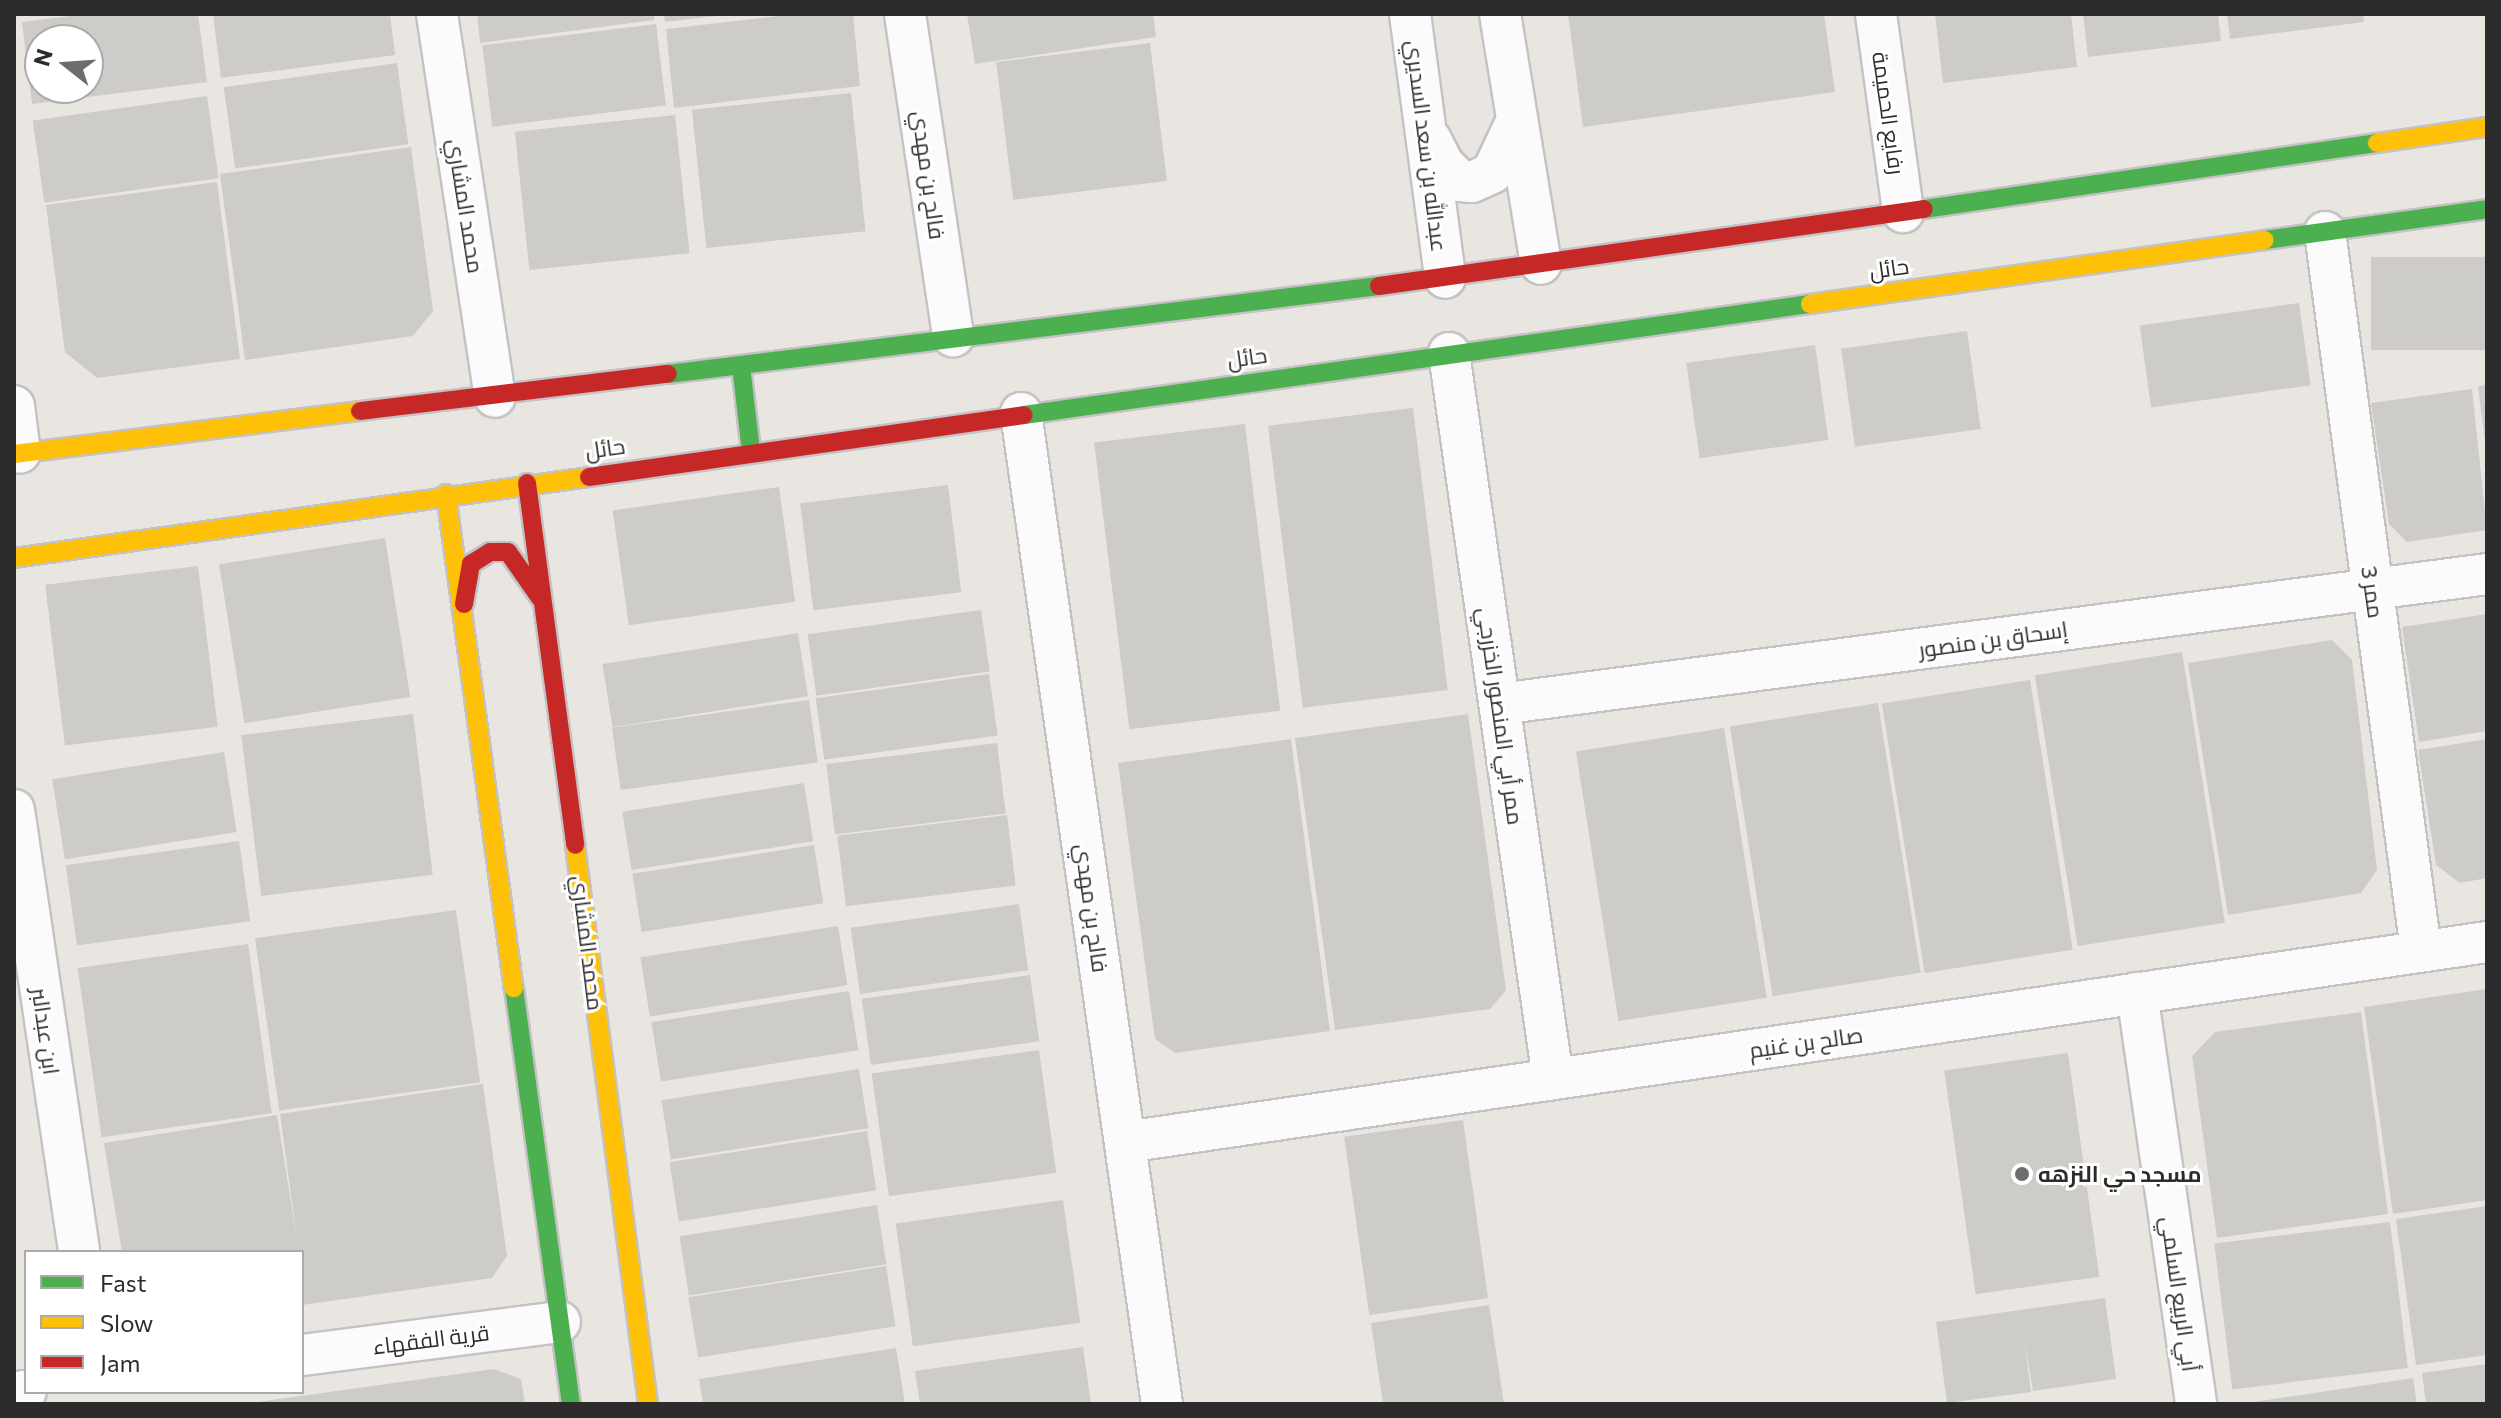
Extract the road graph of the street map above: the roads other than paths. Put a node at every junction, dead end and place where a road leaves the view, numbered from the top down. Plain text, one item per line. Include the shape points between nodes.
1 (437, 14) edge
2 (905, 14) edge
3 (1410, 14) edge
4 (1500, 14) edge
5 (1876, 14) edge
6 (1517, 120) junction
7 (2487, 127) edge
8 (1426, 129) junction
9 (2487, 209) edge
10 (1903, 212) junction
11 (2325, 232) junction
12 (1541, 264) junction
13 (1445, 278) junction
14 (953, 336) junction
15 (1449, 353) junction
16 (741, 366) junction
17 (495, 397) junction
18 (14, 406) edge
19 (1021, 413) junction
20 (751, 451) junction
21 (17, 453) edge
22 (527, 483) junction
23 (446, 494) junction
24 (14, 558) edge
25 (2487, 574) edge
26 (2373, 589) junction
27 (543, 604) junction
28 (463, 620) junction
29 (1500, 704) junction
30 (14, 810) edge
31 (2487, 942) edge
32 (2421, 951) junction
33 (2137, 993) junction
34 (31, 1041) edge
35 (1553, 1079) junction
36 (1126, 1142) junction
37 (79, 1250) edge
38 (560, 1322) junction
39 (304, 1355) edge
40 (571, 1404) edge
41 (648, 1404) edge
42 (1162, 1404) edge
43 (2196, 1404) edge

1 - 17 street, محمد المشاري
2 - 14 street, فالح بن مهدي
3 - 8 street, عبدالله بن سعد السديري
4 - 6 street
5 - 10 street, رفايع الحميمة
6 - 8 street via 1492,173 1472,182 1460,181 1443,164
6 - 12 street
7 - 10 street
8 - 13 street, عبدالله بن سعد السديري
9 - 11 street, حائل
10 - 12 street
11 - 15 street, حائل
11 - 26 street, ممر 3
12 - 13 street
13 - 14 street
14 - 16 street
15 - 19 street, حائل
15 - 29 street, ممر أبي المنصور الخزرجي
16 - 17 street
16 - 20 street
17 - 21 street
18 - 21 street
19 - 20 street, حائل
19 - 36 street, فالح بن مهدي
20 - 22 street, حائل
22 - 23 street, حائل
22 - 27 street, محمد المشاري
23 - 24 street, حائل
23 - 28 street
25 - 26 street, إسحاق بن منصور
26 - 29 street, إسحاق بن منصور
26 - 32 street, ممر 3
27 - 28 street via 524,567 508,552 490,552 471,564
27 - 41 street, محمد المشاري
28 - 38 street
29 - 35 street, ممر أبي المنصور الخزرجي
30 - 34 street, ابن عبدالبر
31 - 32 street, صالح بن غنيم
32 - 33 street, صالح بن غنيم
33 - 35 street, صالح بن غنيم
33 - 43 street, أبي الربيع السلمي
34 - 37 street, ابن عبدالبر
35 - 36 street, صالح بن غنيم
36 - 42 street, فالح بن مهدي
38 - 39 street, قرية الفقهاء
38 - 40 street

